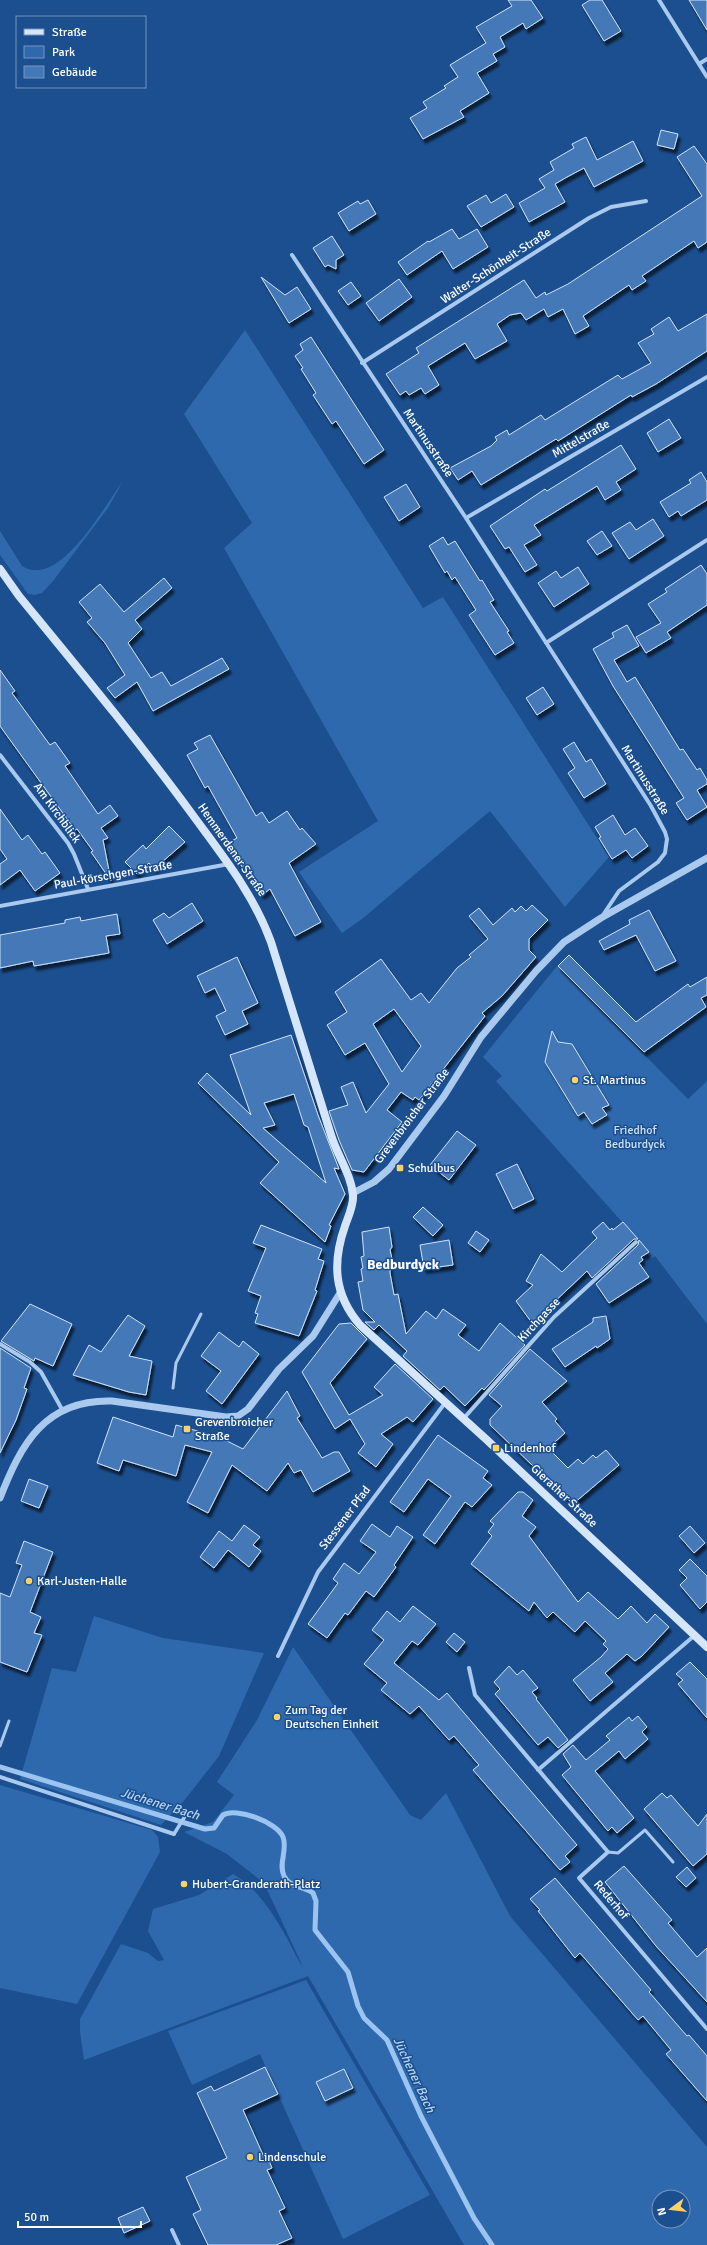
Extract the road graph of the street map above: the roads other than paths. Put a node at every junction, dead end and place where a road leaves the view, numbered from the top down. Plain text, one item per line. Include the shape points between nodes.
1 (659, 0) edge
2 (707, 59) edge
3 (699, 64) junction
4 (707, 77) edge
5 (646, 201) dead end
6 (292, 255) dead end
7 (362, 363) junction
8 (707, 377) edge
9 (466, 518) junction
10 (707, 540) edge
11 (0, 569) edge
12 (546, 643) junction
13 (0, 755) edge
14 (707, 858) edge
15 (229, 864) junction
16 (88, 889) junction
17 (0, 906) edge
18 (601, 918) junction
19 (353, 1193) junction
20 (636, 1242) dead end
21 (340, 1293) junction
22 (201, 1314) dead end
23 (0, 1344) edge
24 (173, 1388) dead end
25 (445, 1403) junction
26 (63, 1411) junction
27 (463, 1419) junction
28 (0, 1498) edge
29 (695, 1635) junction
30 (707, 1647) edge
31 (278, 1656) dead end
32 (469, 1668) dead end
33 (9, 1721) dead end
34 (0, 1746) edge
35 (538, 1770) junction
36 (0, 1778) edge
37 (187, 1813) dead end
38 (174, 1834) joint
39 (608, 1852) junction
40 (673, 1862) dead end
41 (707, 2029) edge
42 (172, 2230) dead end
43 (179, 2245) edge

1 - 3 street
2 - 3 street
3 - 4 street
5 - 7 street, Walter-Schönheit-Straße via 611,207 589,218
6 - 7 street, Martinusstraße
7 - 9 street, Martinusstraße
8 - 9 street, Mittelstraße
9 - 12 street, Martinusstraße
10 - 12 street
11 - 15 main road, Hemmerdener Straße via 19,596 147,753
12 - 18 street, Martinusstraße via 654,810 667,839 662,858 619,891
13 - 16 street, Am Kirchblick via 68,843
14 - 18 street, Grevenbroicher Straße
15 - 16 street, Paul-Körschgen-Straße
15 - 19 main road, Hemmerdener Straße via 250,895 266,928 336,1152
16 - 17 street, Paul-Körschgen-Straße
18 - 19 street, Grevenbroicher Straße via 570,937 544,961 481,1037 444,1096 388,1169 374,1182
19 - 21 main road via 336,1264
20 - 27 street, Kirchgasse via 554,1317
21 - 25 main road, Gierather Straße via 360,1324
21 - 26 street via 313,1336 279,1369 248,1409 238,1416 219,1416 112,1401 91,1402
22 - 24 lane via 176,1363
23 - 26 street via 30,1362 41,1372
25 - 27 main road, Gierather Straße
25 - 31 street, Stessener Pfad via 318,1572
26 - 28 street via 36,1430 17,1456
27 - 29 main road, Gierather Straße
29 - 30 main road, Gierather Straße
29 - 35 street
32 - 35 street via 474,1696
33 - 34 lane
35 - 39 street
36 - 38 street
37 - 38 street
39 - 40 lane via 618,1853 645,1830
39 - 41 street, Rederhof via 579,1878
42 - 43 street

